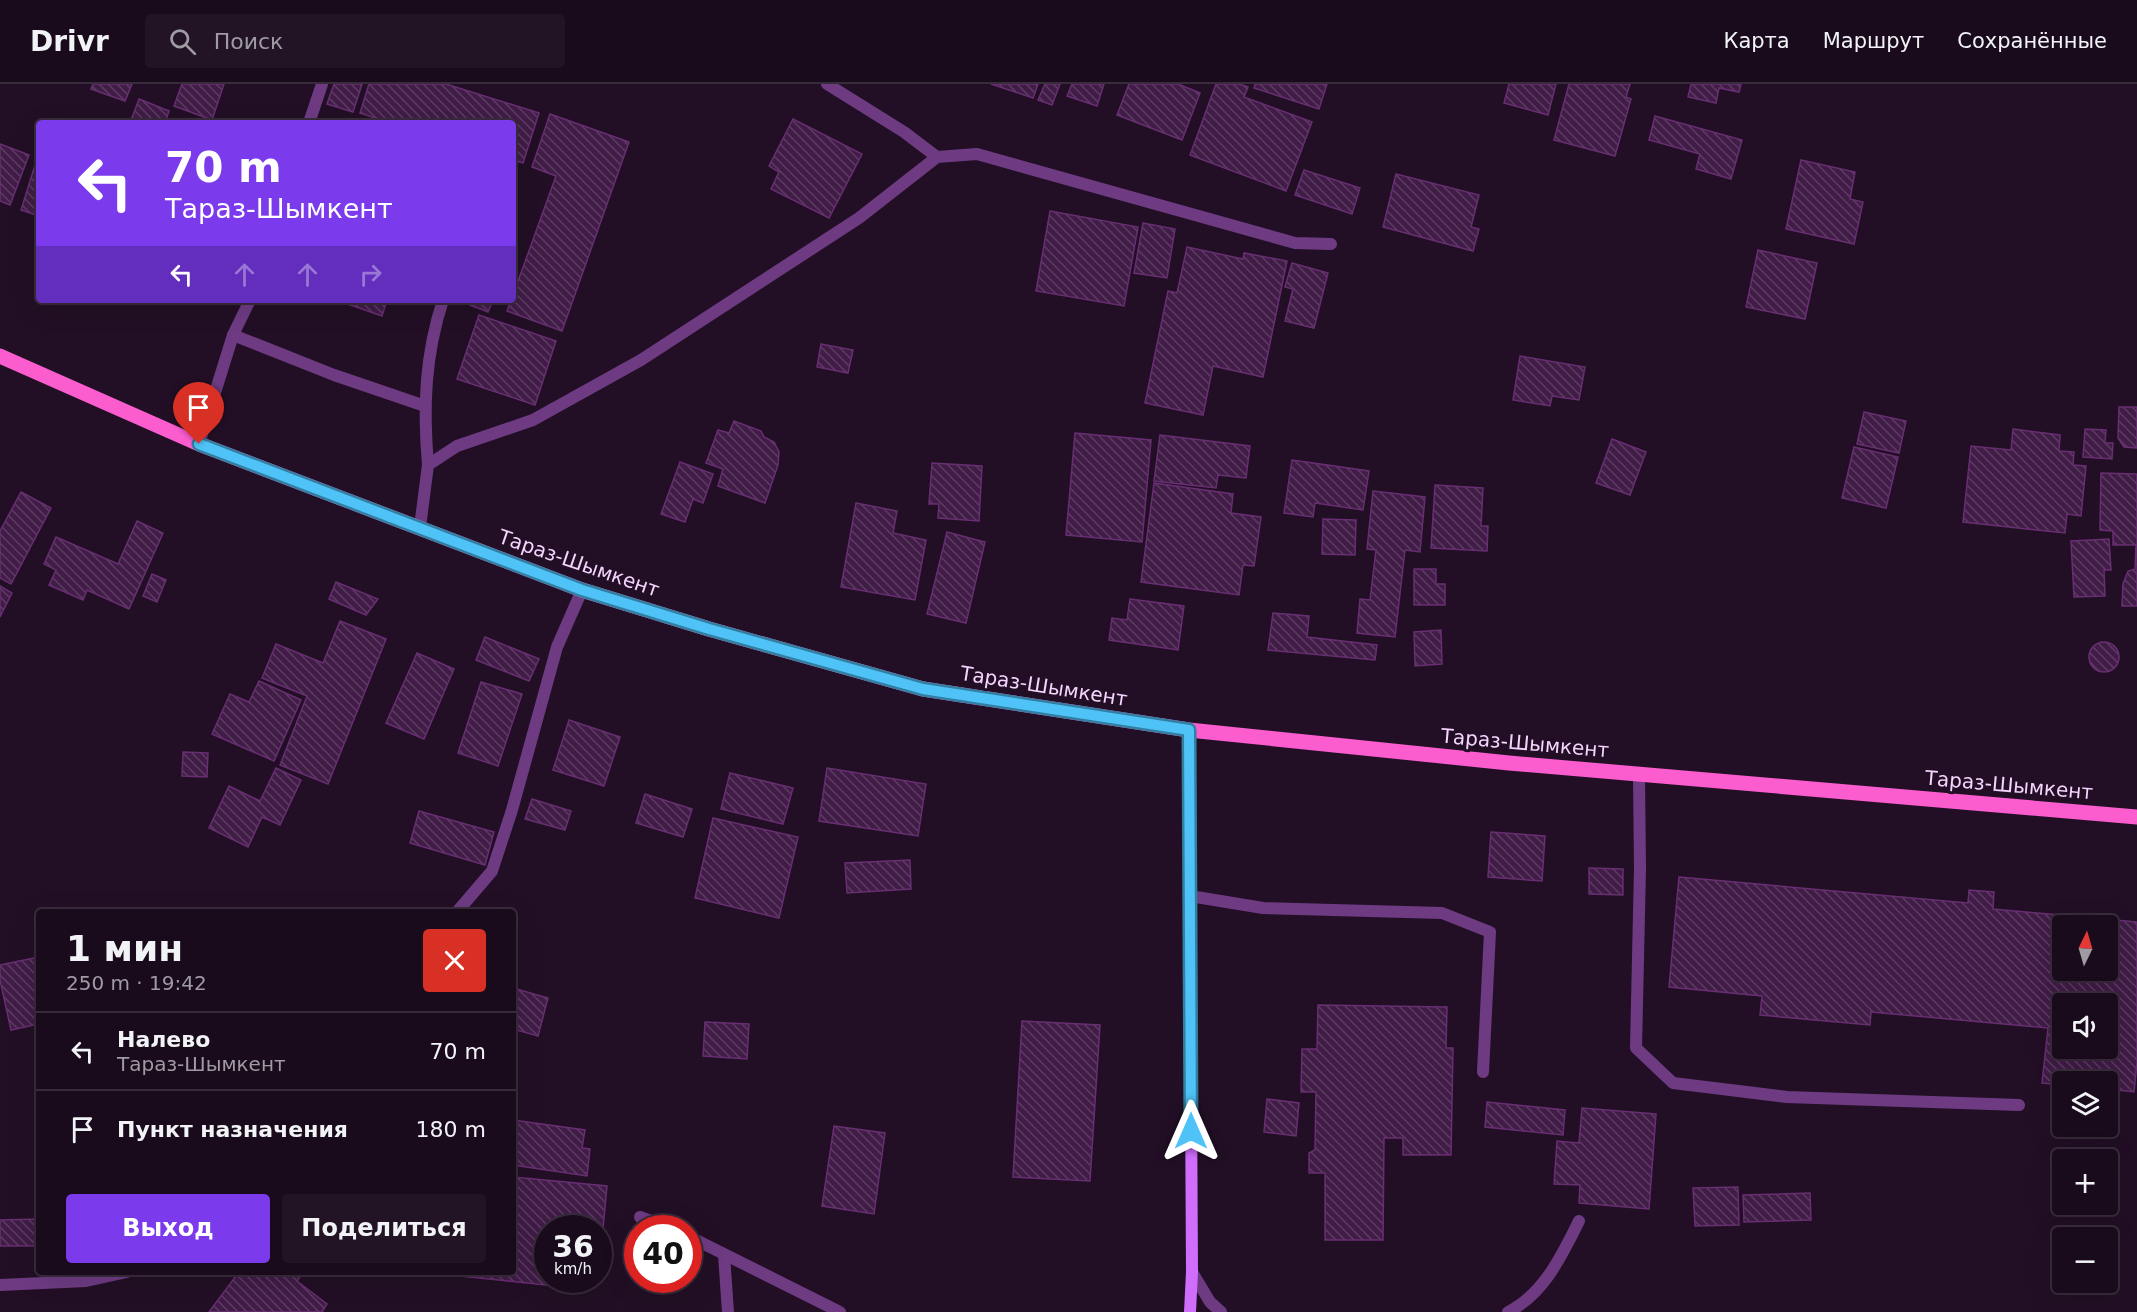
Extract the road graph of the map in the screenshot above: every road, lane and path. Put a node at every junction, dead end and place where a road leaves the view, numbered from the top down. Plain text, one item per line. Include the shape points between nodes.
1 (322, 84) edge
2 (827, 84) edge
3 (310, 120) edge
4 (937, 157) junction
5 (1331, 244) dead end
6 (249, 303) edge
7 (442, 303) edge
8 (233, 335) junction
9 (0, 356) edge
10 (425, 406) junction
11 (199, 444) junction
12 (428, 465) junction
13 (420, 527) junction
14 (582, 590) junction
15 (1189, 730) junction
16 (1639, 775) junction
17 (2137, 817) edge
18 (1190, 897) junction
19 (460, 909) edge
20 (1484, 1072) dead end
21 (2019, 1105) dead end
22 (1579, 1221) dead end
23 (702, 1243) edge
24 (724, 1255) junction
25 (1192, 1272) junction
26 (113, 1275) edge
27 (0, 1285) edge
28 (728, 1312) edge
29 (840, 1312) edge
30 (1190, 1312) edge
31 (1221, 1312) edge
32 (1508, 1312) edge

1 - 3 street
2 - 4 street
4 - 5 street via 977,154 1295,243
4 - 12 street via 859,218 641,360 533,420 457,446
6 - 8 street
7 - 10 street via 427,367
8 - 10 street
8 - 11 street
9 - 11 main road, Тараз-Шымкент
10 - 12 street
11 - 13 main road, Тараз-Шымкент
12 - 13 street
13 - 14 main road, Тараз-Шымкент
14 - 15 main road, Тараз-Шымкент via 923,689
14 - 19 street via 557,647 492,871
15 - 16 main road, Тараз-Шымкент
15 - 18 street
16 - 17 main road, Тараз-Шымкент
16 - 21 street via 1636,1048 1673,1083 1787,1097
18 - 20 street via 1263,908 1442,913 1490,932
18 - 25 street
22 - 32 street via 1555,1268 1522,1305
23 - 24 street
24 - 28 street
24 - 29 street
25 - 30 street
25 - 31 street via 1210,1302
26 - 27 street via 86,1281

